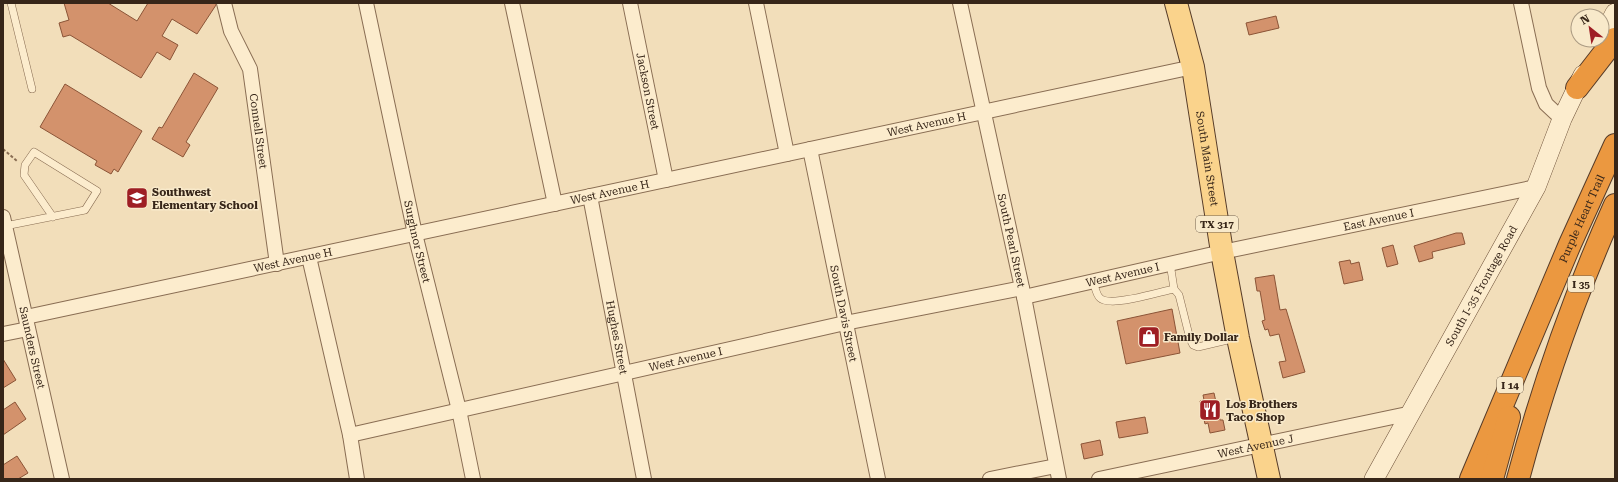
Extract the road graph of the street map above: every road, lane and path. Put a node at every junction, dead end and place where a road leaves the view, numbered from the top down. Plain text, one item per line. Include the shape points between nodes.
1 (11, 3) edge
2 (224, 3) edge
3 (366, 3) edge
4 (512, 3) edge
5 (630, 3) edge
6 (756, 3) edge
7 (960, 3) edge
8 (1176, 3) edge
9 (1521, 3) edge
10 (1615, 13) edge
11 (1610, 23) edge
12 (1615, 39) edge
13 (1597, 48) edge
14 (1192, 67) junction
15 (1577, 88) junction
16 (32, 89) dead end
17 (985, 112) junction
18 (1562, 119) junction
19 (1615, 145) edge
20 (3, 149) edge
21 (810, 149) junction
22 (788, 154) junction
23 (25, 165) junction
24 (666, 180) junction
25 (1536, 187) junction
26 (590, 196) junction
27 (555, 204) junction
28 (1615, 205) edge
29 (53, 217) junction
30 (4, 222) edge
31 (415, 234) junction
32 (1222, 252) junction
33 (309, 257) junction
34 (277, 264) junction
35 (1170, 264) junction
36 (1093, 281) junction
37 (1174, 289) junction
38 (1023, 292) junction
39 (1550, 292) junction
40 (27, 323) junction
41 (846, 323) junction
42 (3, 334) edge
43 (1238, 338) junction
44 (624, 374) junction
45 (459, 410) junction
46 (1412, 413) junction
47 (350, 435) junction
48 (1262, 445) junction
49 (1057, 472) edge
50 (62, 479) edge
51 (357, 479) edge
52 (473, 479) edge
53 (644, 479) edge
54 (878, 479) edge
55 (990, 479) edge
56 (1099, 479) edge
57 (1269, 479) edge
58 (1374, 479) edge
59 (1471, 479) edge
60 (1492, 479) edge
61 (1518, 479) edge

1 - 16 lane
2 - 34 street, Connell Street via 231,31 250,69
3 - 31 street, Surghnor Street
4 - 27 street
5 - 24 street, Jackson Street
6 - 22 street
7 - 17 street, South Pearl Street
8 - 14 main road, South Main Street / TX 317
9 - 18 street via 1539,88 1546,104
10 - 11 main road, South I-35 Frontage Road
12 - 15 highway
13 - 15 main road, South I-35 Frontage Road
14 - 17 street, West Avenue H
14 - 32 main road, South Main Street / TX 317
15 - 18 main road, South I-35 Frontage Road
17 - 21 street, West Avenue H
17 - 38 street, South Pearl Street
18 - 25 main road, South I-35 Frontage Road
19 - 39 highway, Purple Heart Trail / I 35
20 - 23 path
21 - 22 street, West Avenue H
21 - 41 street, South Davis Street
22 - 24 street, West Avenue H
23 - 29 lane via 24,176
23 - 29 lane via 34,152 97,191 85,210
24 - 26 street, West Avenue H
25 - 32 street, East Avenue I
25 - 46 main road, South I-35 Frontage Road
26 - 27 street, West Avenue H
26 - 44 street, Hughes Street
27 - 31 street, West Avenue H
28 - 61 highway, I 35 via 1566,325 1537,409
29 - 30 lane
30 - 40 street, Saunders Street
31 - 33 street, West Avenue H
31 - 45 street, Surghnor Street
32 - 35 street, West Avenue I
32 - 43 main road, South Main Street / TX 317
33 - 34 street, West Avenue H
33 - 47 street
34 - 40 street, West Avenue H
35 - 36 street, West Avenue I
35 - 37 lane
36 - 37 lane via 1098,298 1105,302
36 - 38 street, West Avenue I
37 - 43 lane via 1179,295 1190,339 1194,345 1198,347
38 - 41 street, West Avenue I
38 - 49 street, South Pearl Street
39 - 59 highway, I 14
39 - 60 highway, I 35 via 1514,398
40 - 42 street, West Avenue H
40 - 50 street, Saunders Street
41 - 44 street, West Avenue I
41 - 54 street, South Davis Street
43 - 48 main road, South Main Street / TX 317
44 - 45 street, West Avenue I
44 - 53 street, Hughes Street
45 - 47 street, West Avenue I
45 - 52 street, Surghnor Street
46 - 48 street, West Avenue J
46 - 58 main road, South I-35 Frontage Road
47 - 51 street
48 - 56 street, West Avenue J
48 - 57 main road, South Main Street / TX 317
49 - 55 street

